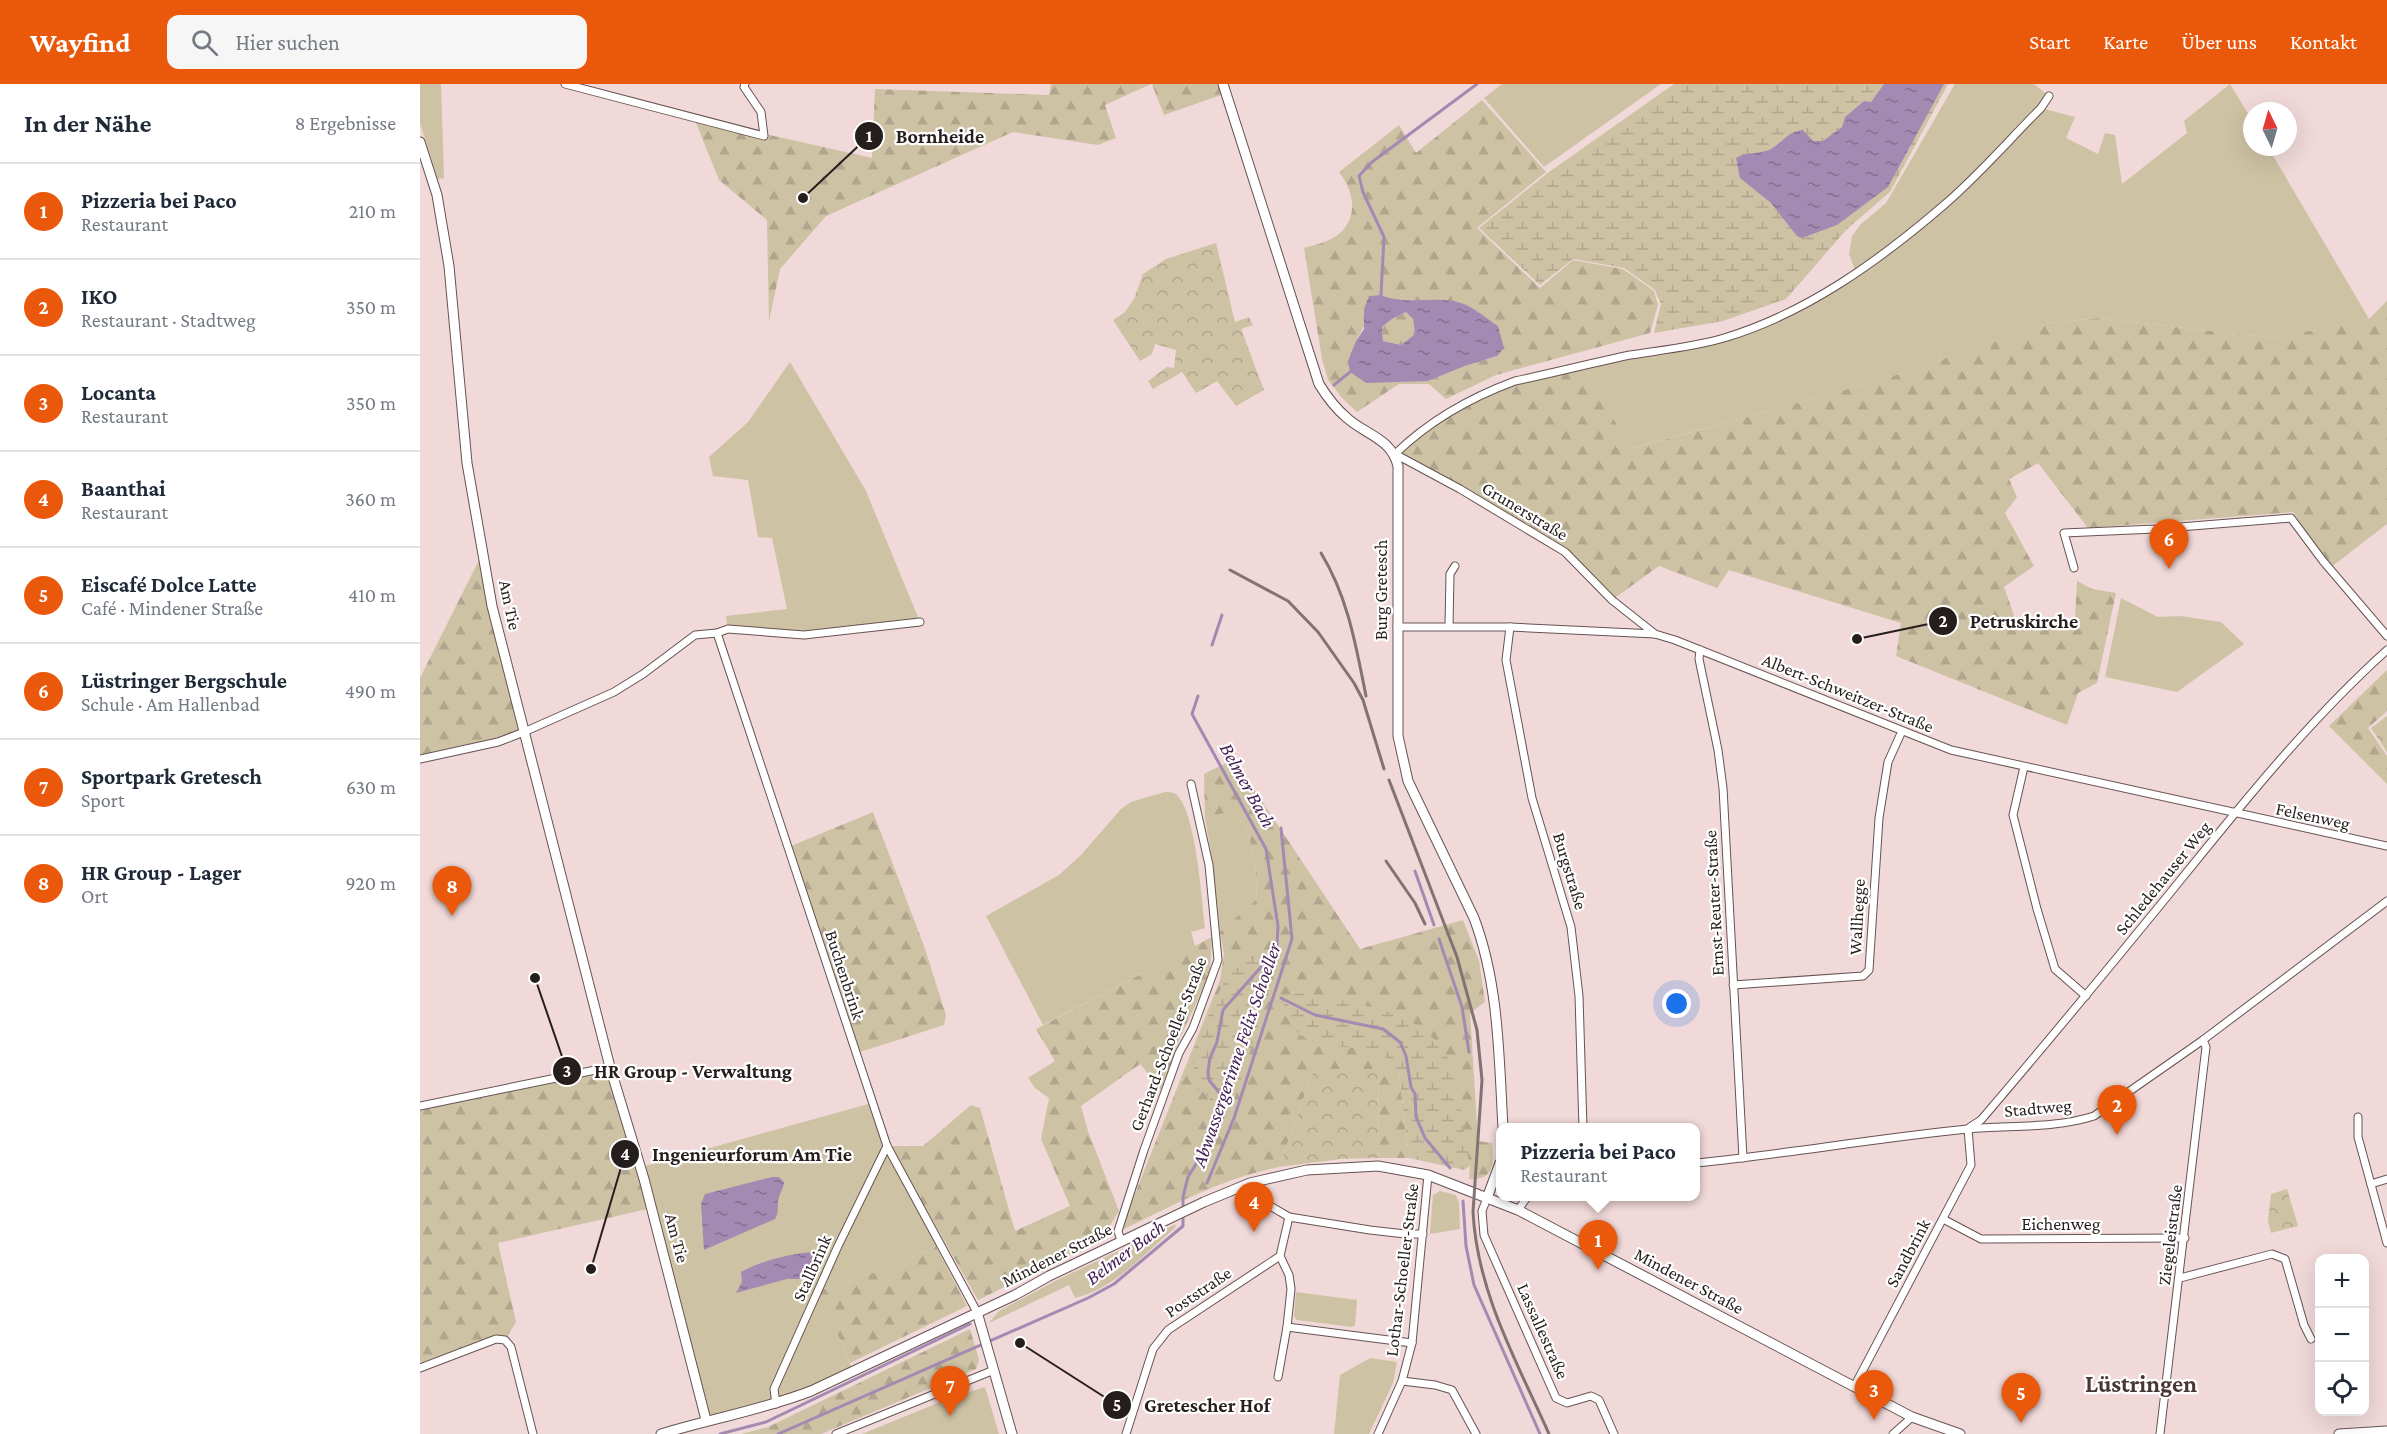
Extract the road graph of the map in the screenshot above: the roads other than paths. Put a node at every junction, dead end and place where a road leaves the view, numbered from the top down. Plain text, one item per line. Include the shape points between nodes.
1 (565, 84) edge
2 (745, 84) edge
3 (1223, 84) edge
4 (2049, 96) dead end
5 (420, 142) edge
6 (1395, 454) junction
7 (1455, 566) dead end
8 (2074, 568) dead end
9 (920, 622) dead end
10 (1449, 626) junction
11 (1397, 627) junction
12 (1510, 627) junction
13 (717, 633) junction
14 (1654, 634) junction
15 (2387, 636) edge
16 (1700, 650) junction
17 (2387, 650) edge
18 (1902, 731) junction
19 (524, 732) junction
20 (420, 759) edge
21 (2024, 767) junction
22 (1191, 784) dead end
23 (2234, 814) junction
24 (2387, 846) edge
25 (2387, 901) edge
26 (1733, 985) junction
27 (2086, 996) junction
28 (2203, 1040) junction
29 (610, 1067) junction
30 (420, 1106) edge
31 (2358, 1117) dead end
32 (1503, 1123) edge
33 (1583, 1123) edge
34 (1968, 1129) junction
35 (886, 1146) junction
36 (1743, 1158) junction
37 (1700, 1162) edge
38 (1496, 1174) edge
39 (1428, 1175) junction
40 (2387, 1179) edge
41 (1250, 1183) junction
42 (2371, 1184) junction
43 (1487, 1198) junction
44 (1525, 1201) edge
45 (1518, 1210) junction
46 (1289, 1217) junction
47 (1943, 1219) junction
48 (1423, 1234) junction
49 (2185, 1238) junction
50 (1121, 1241) junction
51 (2387, 1243) edge
52 (1280, 1256) junction
53 (2180, 1278) junction
54 (977, 1312) junction
55 (1287, 1327) junction
56 (2311, 1339) dead end
57 (1412, 1343) junction
58 (420, 1368) edge
59 (994, 1370) junction
60 (1278, 1377) dead end
61 (1402, 1381) junction
62 (1854, 1387) junction
63 (776, 1404) junction
64 (1911, 1417) junction
65 (706, 1420) junction
66 (2387, 1431) edge
67 (2358, 1433) edge
68 (533, 1434) edge
69 (661, 1434) edge
70 (836, 1434) edge
71 (1012, 1434) edge
72 (1126, 1434) edge
73 (1378, 1434) edge
74 (1476, 1434) edge
75 (1614, 1434) edge
76 (1893, 1434) edge
77 (1960, 1434) edge
78 (2160, 1434) edge
79 (2339, 1434) edge

1 - 2 street via 765,136 761,112
3 - 6 street via 1319,384 1348,420 1386,442
4 - 6 street via 1945,204 1856,274 1818,298 1769,322 1723,338 1515,381 1455,407 1418,432
5 - 19 street, Am Tie via 437,195 449,266 467,463 492,606
6 - 11 street, Burg Gretesch
6 - 14 street, Grunerstraße via 1565,552 1612,600
7 - 10 street via 1450,574
8 - 15 street via 2064,533 2291,518
9 - 13 street via 804,635 728,629
10 - 11 street, Albert-Schweitzer-Straße
10 - 12 street, Albert-Schweitzer-Straße
11 - 32 street, Burg Gretesch via 1397,714 1402,759 1408,781 1482,939 1494,996
12 - 14 street, Albert-Schweitzer-Straße
12 - 33 street, Burgstraße via 1506,660 1532,798 1571,927 1579,996
13 - 19 street via 695,635 614,692
13 - 35 street, Buchenbrink
14 - 16 street, Albert-Schweitzer-Straße
16 - 18 street, Albert-Schweitzer-Straße
16 - 26 street, Ernst-Reuter-Straße via 1723,788
17 - 23 street, Schledehauser Weg via 2321,715
18 - 21 street, Albert-Schweitzer-Straße via 1951,750
18 - 26 street, Wallhegge via 1888,762 1879,818 1869,970 1863,976
19 - 20 street via 498,742
19 - 29 street, Am Tie
21 - 23 street, Albert-Schweitzer-Straße
21 - 27 street via 2013,815 2037,909 2055,969
22 - 50 street, Gerhard-Schoeller-Straße via 1209,865 1218,960 1144,1150 1118,1231
23 - 24 street, Felsenweg
23 - 27 street, Schledehauser Weg
25 - 28 street, Stadtweg
26 - 36 street, Ernst-Reuter-Straße
27 - 34 street, Schledehauser Weg via 1981,1120
28 - 34 street, Stadtweg via 2094,1116 2076,1122
28 - 49 street, Ziegeleistraße via 2206,1047
29 - 30 street
29 - 65 street, Am Tie via 641,1167
31 - 42 street via 2358,1137
34 - 36 street, Stadtweg
34 - 47 street, Sandbrink via 1971,1165
35 - 54 street, Buchenbrink
35 - 63 street, Stallbrink via 774,1389
36 - 37 street, Stadtweg
38 - 43 street
39 - 41 street, Mindener Straße via 1378,1166 1336,1167 1287,1173
39 - 43 street, Mindener Straße
39 - 48 street, Lothar-Schoeller-Straße
40 - 42 street
41 - 46 street via 1260,1200
41 - 50 street, Mindener Straße
42 - 51 street
43 - 45 street, Mindener Straße
43 - 75 street, Lassallestraße via 1482,1211 1484,1235 1556,1398 1567,1403 1591,1396 1599,1401
44 - 45 street
45 - 62 street, Mindener Straße
46 - 48 street
46 - 52 street
47 - 49 street, Eichenweg via 1981,1239
47 - 62 street, Sandbrink
48 - 57 street, Lothar-Schoeller-Straße
49 - 53 street, Ziegeleistraße
50 - 54 street, Mindener Straße
52 - 55 street via 1291,1289
52 - 72 street, Poststraße via 1168,1330 1153,1349
53 - 56 street via 2272,1254 2285,1259
53 - 78 street, Ziegeleistraße
54 - 59 street
54 - 63 street, Mindener Straße
55 - 57 street
55 - 60 street
57 - 61 street, Lothar-Schoeller-Straße
58 - 68 street via 496,1339 505,1340 511,1347
59 - 70 street
59 - 71 street
61 - 73 street, Lothar-Schoeller-Straße
61 - 74 street via 1452,1390
62 - 64 street, Mindener Straße
63 - 65 street, Mindener Straße
64 - 76 street
64 - 77 street, Mindener Straße
65 - 69 street, Mindener Straße
66 - 67 street
67 - 79 street

